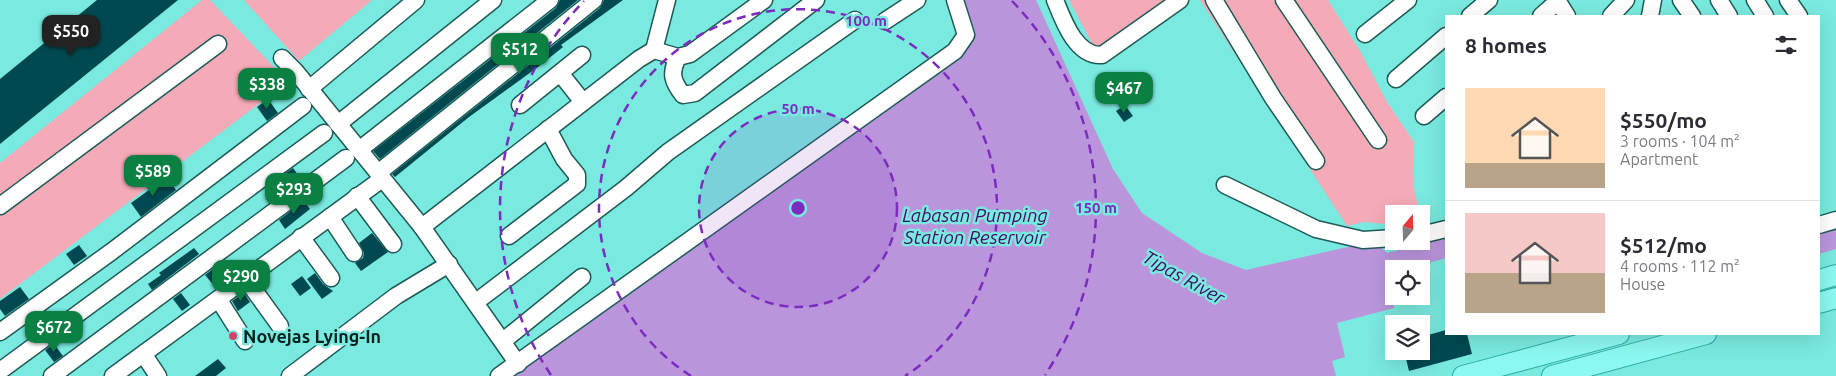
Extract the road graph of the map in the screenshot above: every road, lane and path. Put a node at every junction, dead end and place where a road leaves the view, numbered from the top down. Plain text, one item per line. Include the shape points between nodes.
1 (416, 0) edge
2 (493, 0) edge
3 (550, 0) edge
4 (594, 0) edge
5 (667, 0) edge
6 (764, 0) edge
7 (816, 0) edge
8 (916, 0) edge
9 (955, 0) edge
10 (1055, 0) edge
11 (1180, 0) edge
12 (1214, 0) edge
13 (1284, 0) edge
14 (1408, 0) edge
15 (1489, 0) edge
16 (1560, 0) edge
17 (1626, 0) edge
18 (1682, 0) edge
19 (1719, 0) edge
20 (1755, 0) edge
21 (1788, 0) edge
22 (1471, 15) edge
23 (1542, 15) edge
24 (1567, 15) edge
25 (1573, 15) edge
26 (1612, 15) edge
27 (1691, 15) edge
28 (1728, 15) edge
29 (1764, 15) edge
30 (1798, 15) edge
31 (855, 20) dead end
32 (885, 21) dead end
33 (1365, 34) dead end
34 (1445, 37) edge
35 (218, 44) dead end
36 (654, 50) junction
37 (582, 55) dead end
38 (282, 58) dead end
39 (678, 58) junction
40 (560, 73) junction
41 (1396, 79) dead end
42 (309, 89) junction
43 (1445, 98) edge
44 (583, 102) junction
45 (520, 105) dead end
46 (303, 106) dead end
47 (1424, 116) dead end
48 (338, 124) junction
49 (548, 129) junction
50 (324, 133) dead end
51 (1378, 140) dead end
52 (352, 154) junction
53 (1316, 162) dead end
54 (380, 176) junction
55 (1225, 185) dead end
56 (357, 196) junction
57 (0, 206) edge
58 (330, 217) junction
59 (1836, 220) edge
60 (1820, 225) edge
61 (422, 227) junction
62 (1445, 229) edge
63 (1430, 232) edge
64 (509, 236) dead end
65 (301, 237) junction
66 (1385, 239) edge
67 (393, 244) dead end
68 (354, 253) dead end
69 (449, 264) junction
70 (1836, 275) edge
71 (582, 277) dead end
72 (331, 278) dead end
73 (246, 279) junction
74 (1820, 280) edge
75 (1836, 298) edge
76 (218, 300) junction
77 (476, 302) junction
78 (1820, 303) edge
79 (280, 326) dead end
80 (0, 332) edge
81 (1615, 335) edge
82 (1702, 335) edge
83 (245, 341) dead end
84 (503, 341) junction
85 (144, 354) junction
86 (518, 364) junction
87 (0, 371) edge
88 (115, 375) edge
89 (52, 376) edge
90 (158, 376) edge
91 (290, 376) edge
92 (499, 376) edge
93 (1463, 376) edge
94 (1552, 376) edge

1 - 42 street
2 - 48 street
3 - 52 street
4 - 54 street
5 - 36 street
6 - 39 street via 690,54
7 - 39 street via 695,93 683,94 672,78
8 - 32 street
9 - 86 street via 966,35 955,51
10 - 11 street via 1079,44 1088,53 1102,55
12 - 53 street
13 - 51 street
14 - 33 street
15 - 22 street
16 - 23 street
16 - 24 street
16 - 25 street
17 - 26 street
18 - 27 street
19 - 28 street
20 - 29 street
21 - 30 street
31 - 77 street via 668,152 626,188
34 - 41 street
35 - 57 street
36 - 39 street
36 - 44 street
37 - 40 street
38 - 42 street
40 - 44 street
40 - 45 street
42 - 48 street
43 - 47 street
44 - 49 street
46 - 80 street
48 - 52 street
49 - 61 street
49 - 64 street via 577,175 577,184
50 - 87 street
52 - 54 street
52 - 89 street
54 - 56 street
54 - 61 street
55 - 66 street via 1316,229 1363,240
56 - 58 street
56 - 67 street
58 - 65 street
58 - 68 street
59 - 60 street
61 - 69 street
62 - 63 street
65 - 72 street
65 - 73 street
69 - 77 street
69 - 91 street via 396,296
70 - 74 main road
71 - 84 street
73 - 76 street
73 - 79 street
75 - 78 main road
76 - 83 street
76 - 85 street
77 - 84 street
81 - 93 main road
82 - 94 main road
84 - 86 street
85 - 88 street
85 - 90 street
86 - 92 street

